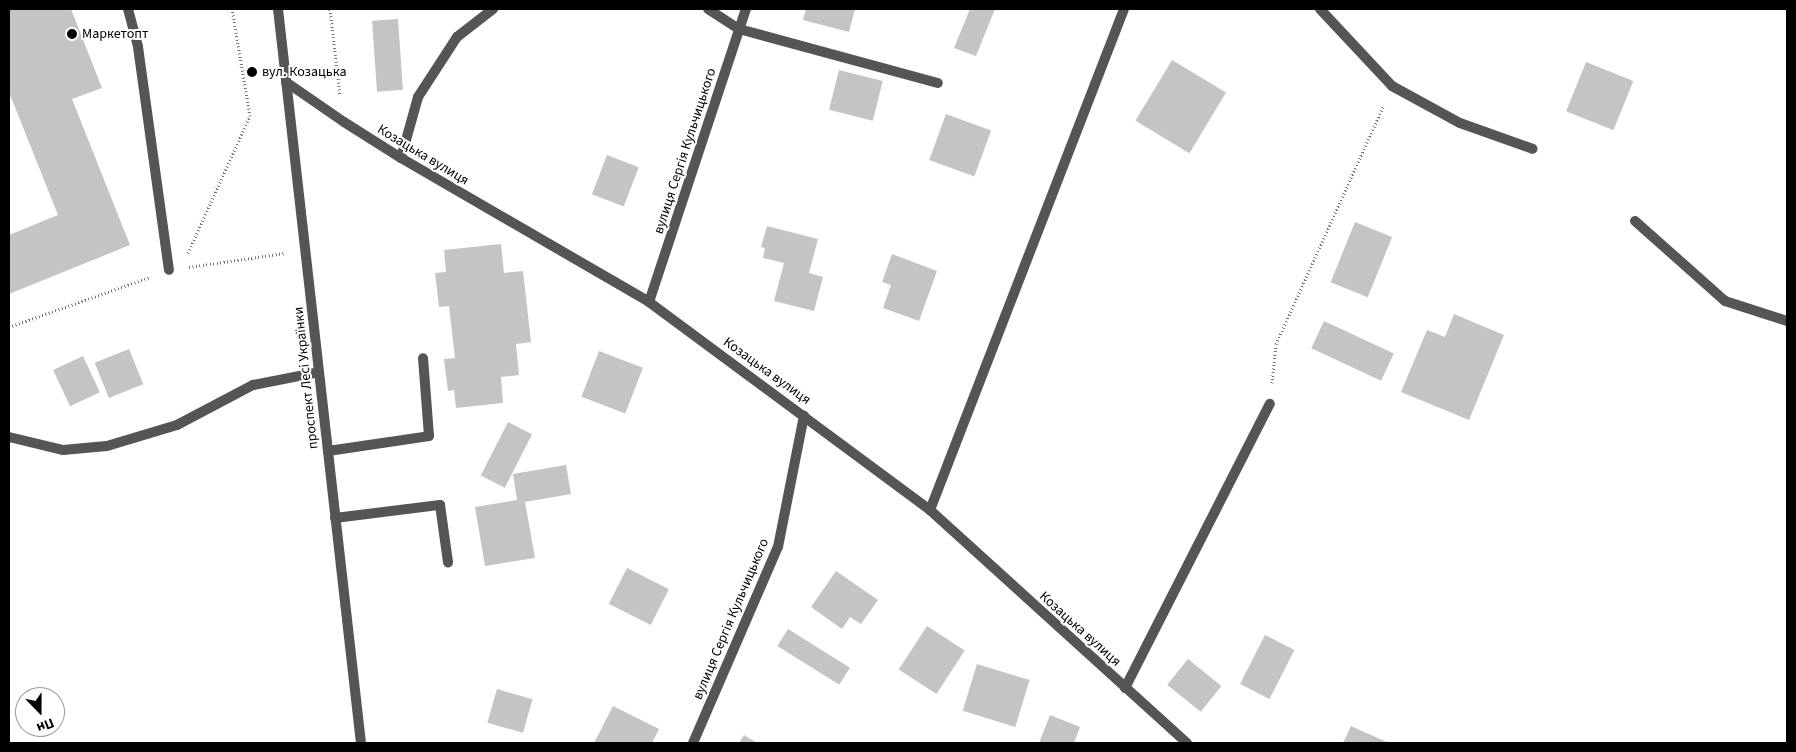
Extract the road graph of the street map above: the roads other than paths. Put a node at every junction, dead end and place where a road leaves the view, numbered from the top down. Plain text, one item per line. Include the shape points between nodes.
1 (128, 9) edge
2 (278, 9) edge
3 (493, 9) edge
4 (708, 9) edge
5 (746, 9) edge
6 (1124, 9) edge
7 (1320, 9) edge
8 (740, 29) junction
9 (286, 82) junction
10 (938, 83) dead end
11 (1533, 149) dead end
12 (400, 158) junction
13 (1635, 221) dead end
14 (169, 270) dead end
15 (649, 302) junction
16 (1787, 321) edge
17 (423, 358) dead end
18 (319, 372) junction
19 (1270, 404) road end
20 (804, 416) junction
21 (9, 437) edge
22 (328, 451) junction
23 (930, 510) junction
24 (335, 518) junction
25 (448, 562) dead end
26 (1125, 688) junction
27 (361, 743) edge
28 (692, 743) edge
29 (1187, 743) edge

1 - 14 street via 138,47
2 - 9 street, проспект Лесі Українки
3 - 12 street via 457,37 418,97
4 - 8 street
5 - 8 street, вулиця Сергія Кульчицького
6 - 23 street
7 - 11 street via 1392,86 1460,123
8 - 10 street
8 - 15 street, вулиця Сергія Кульчицького
9 - 12 street, Козацька вулиця
9 - 18 street, проспект Лесі Українки
12 - 15 street, Козацька вулиця
13 - 16 street via 1725,301
15 - 20 street, Козацька вулиця
17 - 22 street via 429,436
18 - 21 street via 253,385 177,425 107,446 63,450
18 - 22 street, проспект Лесі Українки
19 - 26 street
20 - 23 street, Козацька вулиця
20 - 28 street, вулиця Сергія Кульчицького via 778,547
22 - 24 street, проспект Лесі Українки
23 - 26 street, Козацька вулиця
24 - 25 street via 440,505
24 - 27 street, проспект Лесі Українки
26 - 29 street, Козацька вулиця

